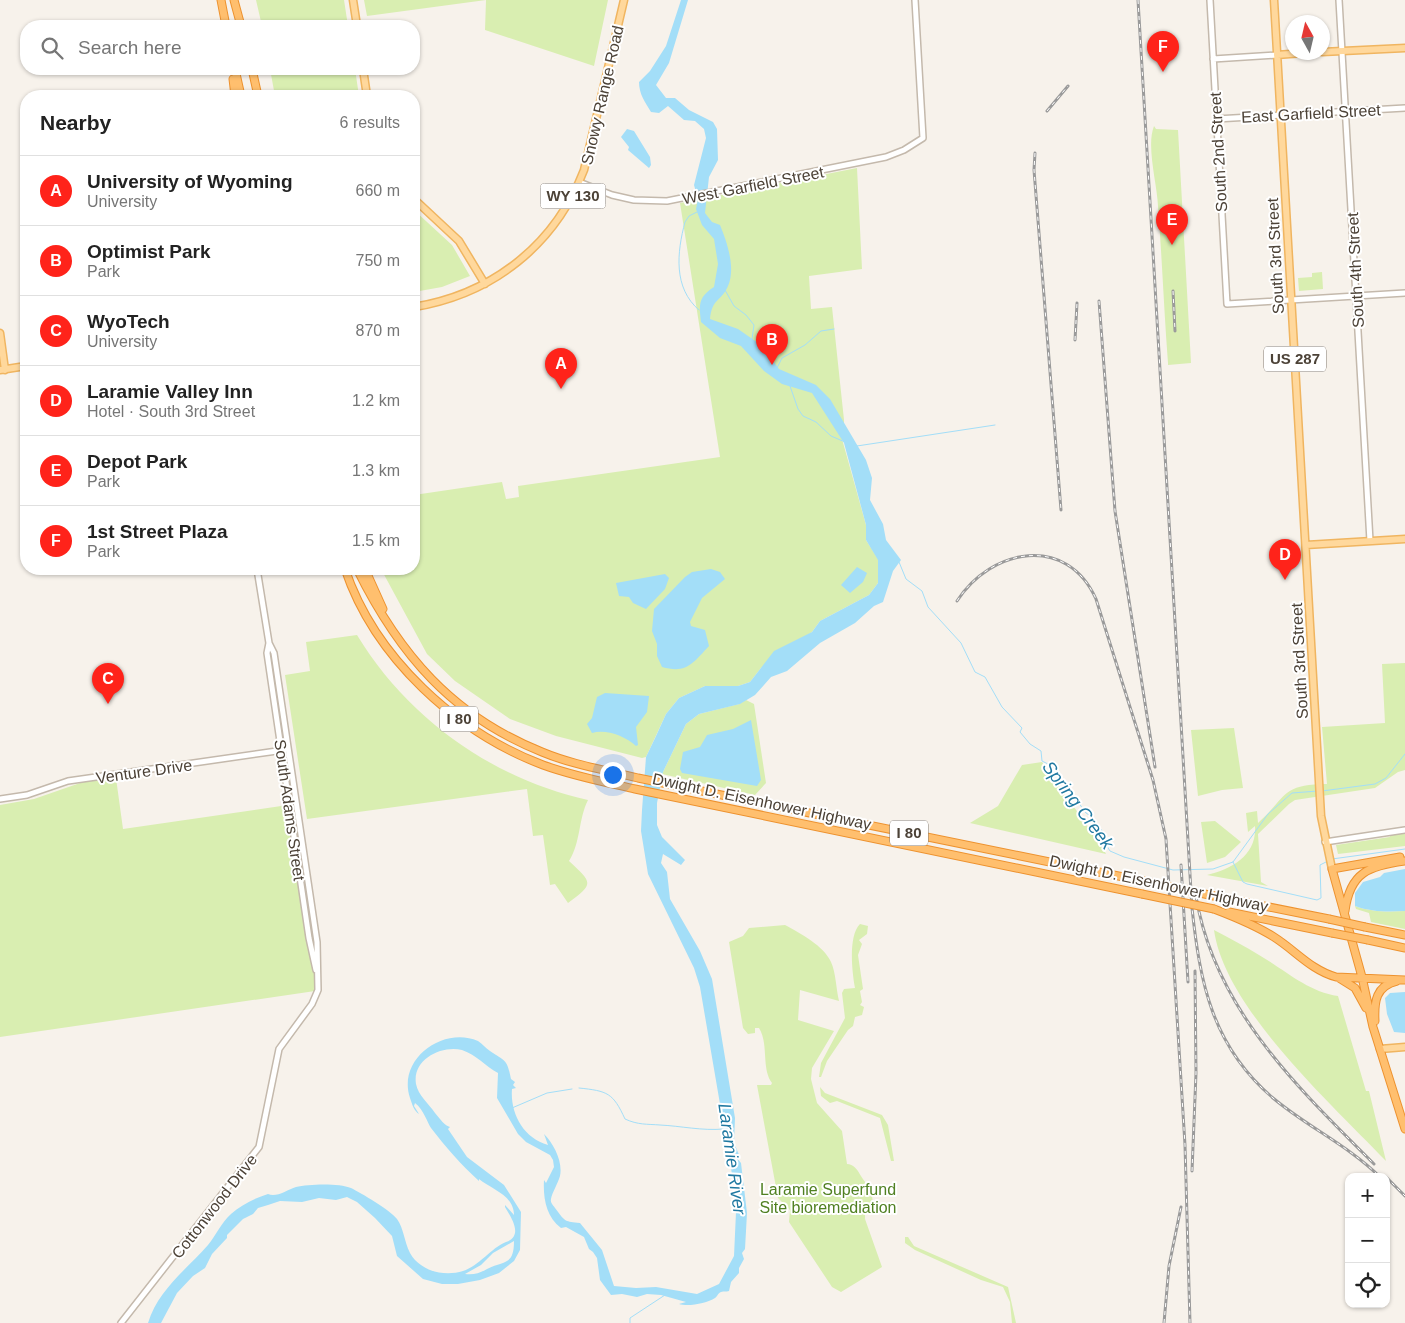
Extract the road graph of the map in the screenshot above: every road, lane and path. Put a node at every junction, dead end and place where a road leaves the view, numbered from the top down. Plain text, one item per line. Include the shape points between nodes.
1 (221, 0) edge
2 (234, 0) edge
3 (353, 0) edge
4 (624, 0) edge
5 (915, 0) edge
6 (1210, 0) edge
7 (1274, 0) edge
8 (1339, 0) edge
9 (225, 20) edge
10 (239, 20) edge
11 (356, 20) edge
12 (1405, 48) edge
13 (1342, 51) junction
14 (1330, 52) edge
15 (1285, 54) edge
16 (1277, 55) junction
17 (1213, 58) junction
18 (233, 75) edge
19 (235, 75) edge
20 (251, 75) edge
21 (252, 75) edge
22 (364, 75) edge
23 (235, 90) edge
24 (239, 90) edge
25 (252, 90) edge
26 (256, 90) edge
27 (366, 90) edge
28 (1405, 108) edge
29 (1345, 112) junction
30 (1280, 115) junction
31 (1216, 119) junction
32 (580, 182) junction
33 (420, 205) edge
34 (485, 284) junction
35 (1405, 293) edge
36 (1356, 296) junction
37 (1291, 300) junction
38 (420, 306) edge
39 (0, 333) edge
40 (20, 367) edge
41 (3, 370) edge
42 (1405, 539) edge
43 (1370, 541) junction
44 (1306, 545) junction
45 (258, 575) edge
46 (346, 575) edge
47 (360, 575) edge
48 (368, 575) edge
49 (269, 643) junction
50 (446, 693) junction
51 (289, 749) junction
52 (281, 750) junction
53 (0, 799) edge
54 (1405, 830) edge
55 (1325, 842) junction
56 (1405, 856) edge
57 (1405, 861) edge
58 (1396, 862) junction
59 (1330, 863) junction
60 (1214, 909) junction
61 (1344, 914) junction
62 (1405, 936) edge
63 (1405, 948) edge
64 (318, 976) junction
65 (1336, 977) junction
66 (1362, 977) junction
67 (1405, 980) edge
68 (316, 997) joint
69 (1372, 1020) junction
70 (1375, 1033) junction
71 (1405, 1047) edge
72 (1380, 1049) junction
73 (1405, 1129) edge
74 (121, 1323) edge

1 - 9 highway
2 - 10 highway
3 - 11 main road
4 - 32 main road, Snowy Range Road / WY 130
5 - 32 street, West Garfield Street via 923,138 904,150 886,157 661,202 612,195
6 - 17 street, South 2nd Street
7 - 16 main road, South 3rd Street
8 - 13 street, South 4th Street
12 - 13 main road
13 - 14 main road
13 - 29 street, South 4th Street
15 - 16 main road
16 - 17 street
16 - 30 main road, South 3rd Street / US 287
17 - 31 street, South 2nd Street
18 - 23 highway
19 - 24 highway
20 - 25 highway
21 - 26 highway
22 - 27 main road
28 - 29 street, East Garfield Street
29 - 30 street, East Garfield Street
29 - 36 street, South 4th Street
30 - 31 street, East Garfield Street
30 - 37 main road, South 3rd Street / US 287
31 - 37 street, South 2nd Street via 1227,304
32 - 34 main road, Snowy Range Road / WY 130 via 543,240 518,263
33 - 34 main road via 459,241
34 - 38 main road, Snowy Range Road / WY 130 via 452,298
35 - 36 street
36 - 37 street
36 - 43 street, South 4th Street
37 - 44 main road, South 3rd Street / US 287
39 - 41 main road
40 - 41 main road
42 - 43 main road
43 - 44 main road
44 - 55 main road, South 3rd Street / US 287
45 - 49 street, South Adams Street
46 - 60 highway, Dwight D. Eisenhower Highway / I 80, bridge via 372,625 388,648 430,694 483,735 542,764 576,776 635,789
47 - 50 highway, Dwight D. Eisenhower Highway / I 80 via 391,631
48 - 50 highway via 387,618
49 - 51 street, South Adams Street via 274,653
49 - 52 street, South Adams Street via 267,653
50 - 62 highway, Dwight D. Eisenhower Highway / I 80, bridge via 500,732 572,762
51 - 52 street, Venture Drive
51 - 64 street, South Adams Street via 317,942
52 - 53 street, Venture Drive via 68,781 27,795
52 - 64 street, South Adams Street via 309,938
54 - 55 street
55 - 59 main road, South 3rd Street / US 287
56 - 59 highway
57 - 58 highway
58 - 59 highway
58 - 61 highway via 1360,875 1347,896
59 - 61 highway, South 3rd Street / US 287
60 - 63 highway, Dwight D. Eisenhower Highway / I 80, bridge
60 - 65 highway via 1253,925 1318,971
61 - 66 highway, South 3rd Street / US 287
64 - 68 street, South Adams Street
65 - 66 highway
65 - 69 highway via 1355,988
66 - 67 highway
66 - 69 highway, South 3rd Street / US 287
67 - 70 highway via 1387,984 1377,995
68 - 74 street, Cottonwood Drive via 279,1049 259,1147
69 - 70 highway, South 3rd Street / US 287
70 - 72 highway, South 3rd Street / US 287
71 - 72 main road
72 - 73 highway, South 3rd Street / US 287

